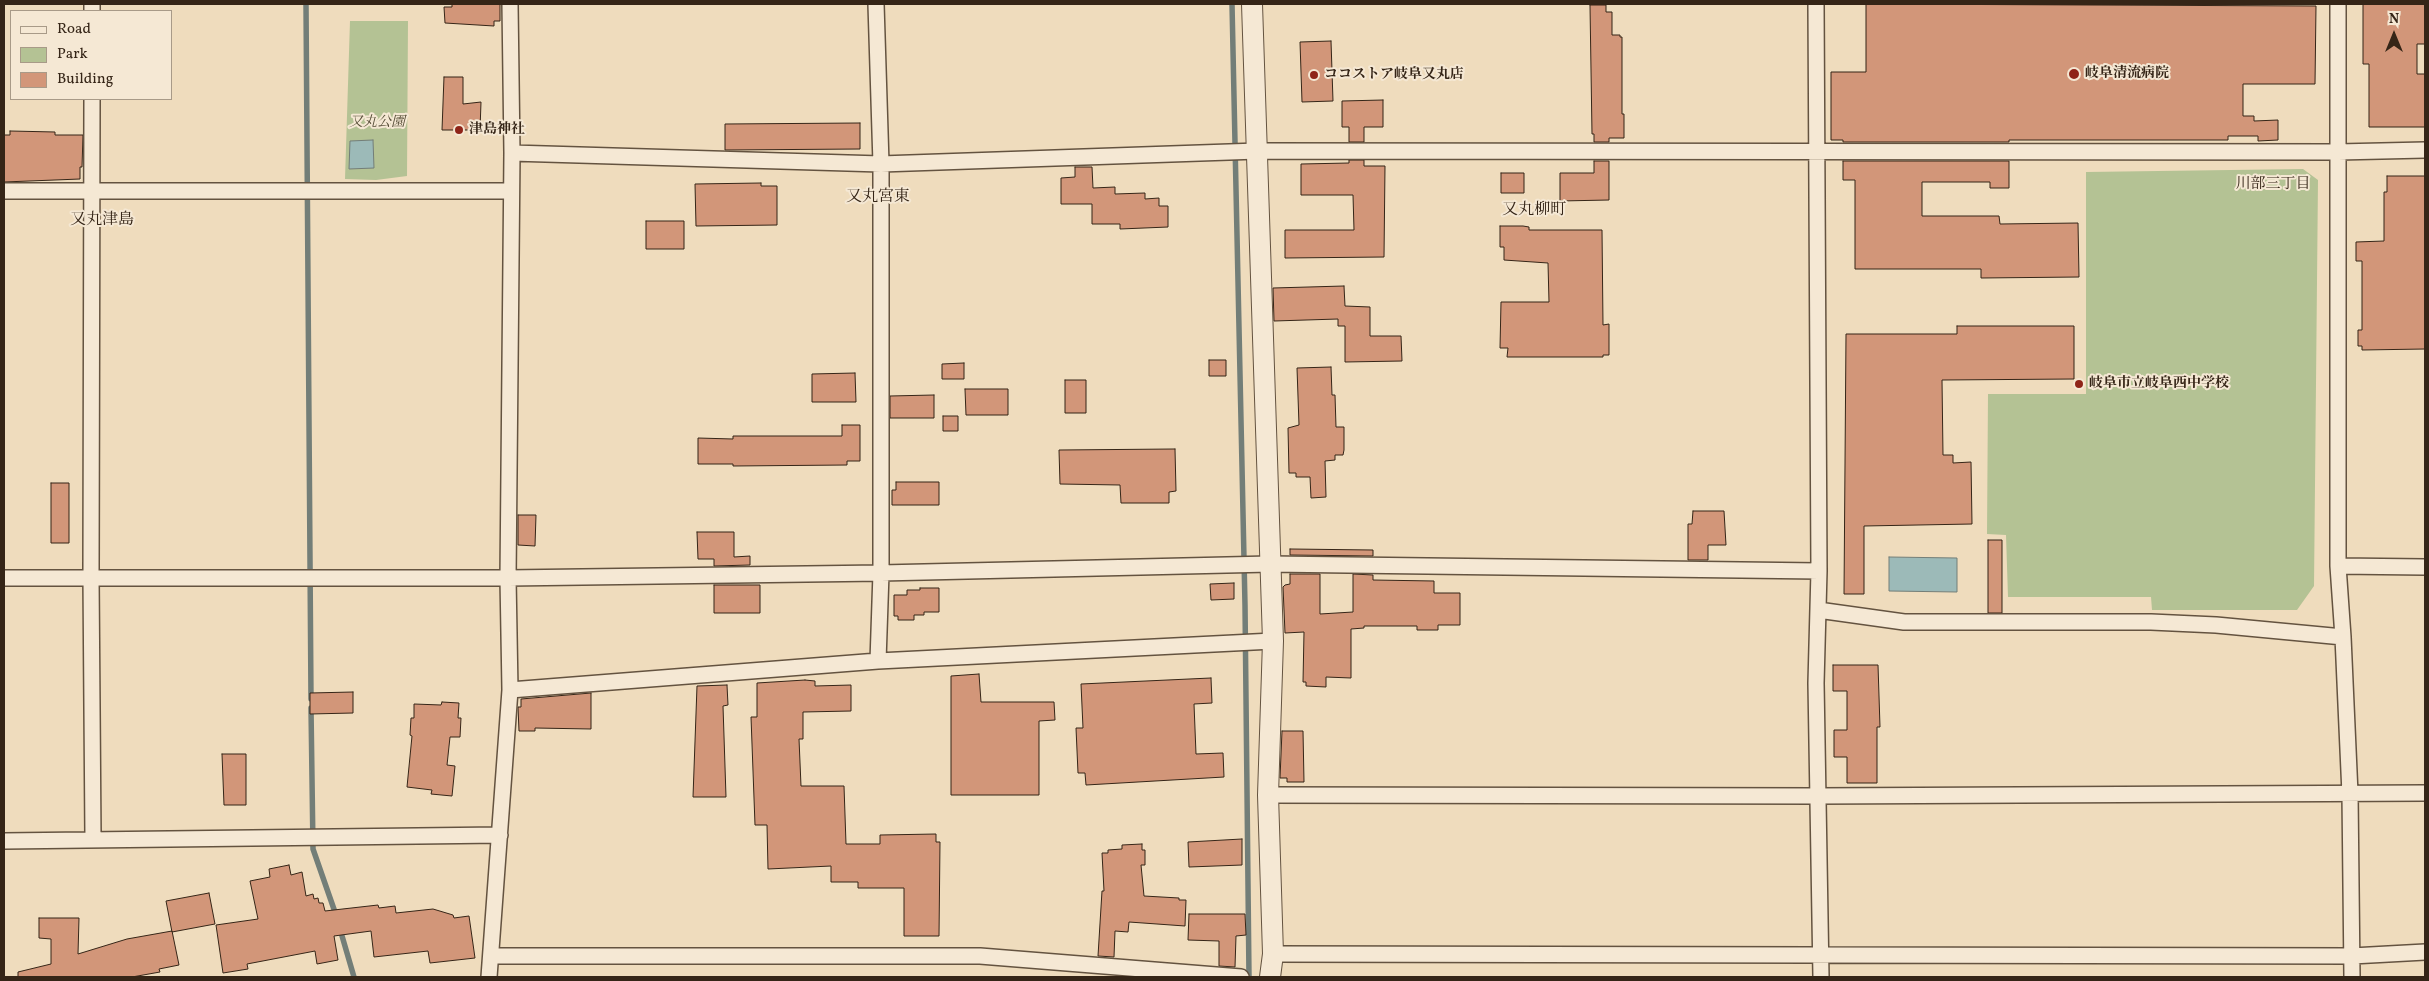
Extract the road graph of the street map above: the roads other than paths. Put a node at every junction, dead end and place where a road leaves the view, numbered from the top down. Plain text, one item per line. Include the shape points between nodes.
1 (510, 4) edge
2 (876, 4) edge
3 (1252, 4) edge
4 (1816, 4) edge
5 (2338, 4) edge
6 (92, 100) edge
7 (1258, 150) junction
8 (2425, 150) edge
9 (1815, 152) junction
10 (2338, 152) junction
11 (512, 153) junction
12 (881, 164) junction
13 (92, 190) junction
14 (4, 191) edge
15 (510, 191) junction
16 (1270, 564) junction
17 (2338, 566) junction
18 (2425, 566) edge
19 (1819, 571) junction
20 (881, 573) junction
21 (91, 577) junction
22 (4, 578) edge
23 (508, 578) junction
24 (1818, 610) junction
25 (2343, 637) junction
26 (1272, 641) junction
27 (878, 661) junction
28 (510, 690) junction
29 (2425, 793) edge
30 (2350, 794) junction
31 (1268, 796) junction
32 (1818, 796) junction
33 (500, 836) junction
34 (93, 839) junction
35 (4, 841) edge
36 (2425, 952) edge
37 (1273, 954) junction
38 (1821, 954) junction
39 (492, 956) junction
40 (2352, 956) junction
41 (489, 977) edge
42 (1241, 977) edge
43 (1270, 977) edge
44 (1822, 977) edge
45 (2352, 977) edge

1 - 11 street
2 - 12 street
3 - 7 street
4 - 9 street
5 - 10 street
6 - 13 street
7 - 9 street
7 - 12 street
7 - 16 street
8 - 10 street
9 - 10 street
9 - 19 street
10 - 17 street
11 - 12 street
11 - 15 street
12 - 20 street
13 - 14 street
13 - 15 street
13 - 21 street
15 - 23 street
16 - 19 street
16 - 20 street
16 - 26 street
17 - 18 street
17 - 25 street
19 - 24 street
20 - 23 street
20 - 27 street
21 - 22 street
21 - 23 street
21 - 34 street
23 - 28 street
24 - 25 street via 1904,622 2216,624
24 - 32 street
25 - 30 street
26 - 27 street
26 - 31 street
27 - 28 street
28 - 33 street
29 - 30 street
30 - 32 street
30 - 40 street
31 - 32 street
31 - 37 street
32 - 38 street
33 - 34 street
33 - 39 street
34 - 35 street
36 - 40 street
37 - 38 street
37 - 43 street
38 - 40 street
38 - 44 street
39 - 41 street
39 - 42 street via 980,956
40 - 45 street

